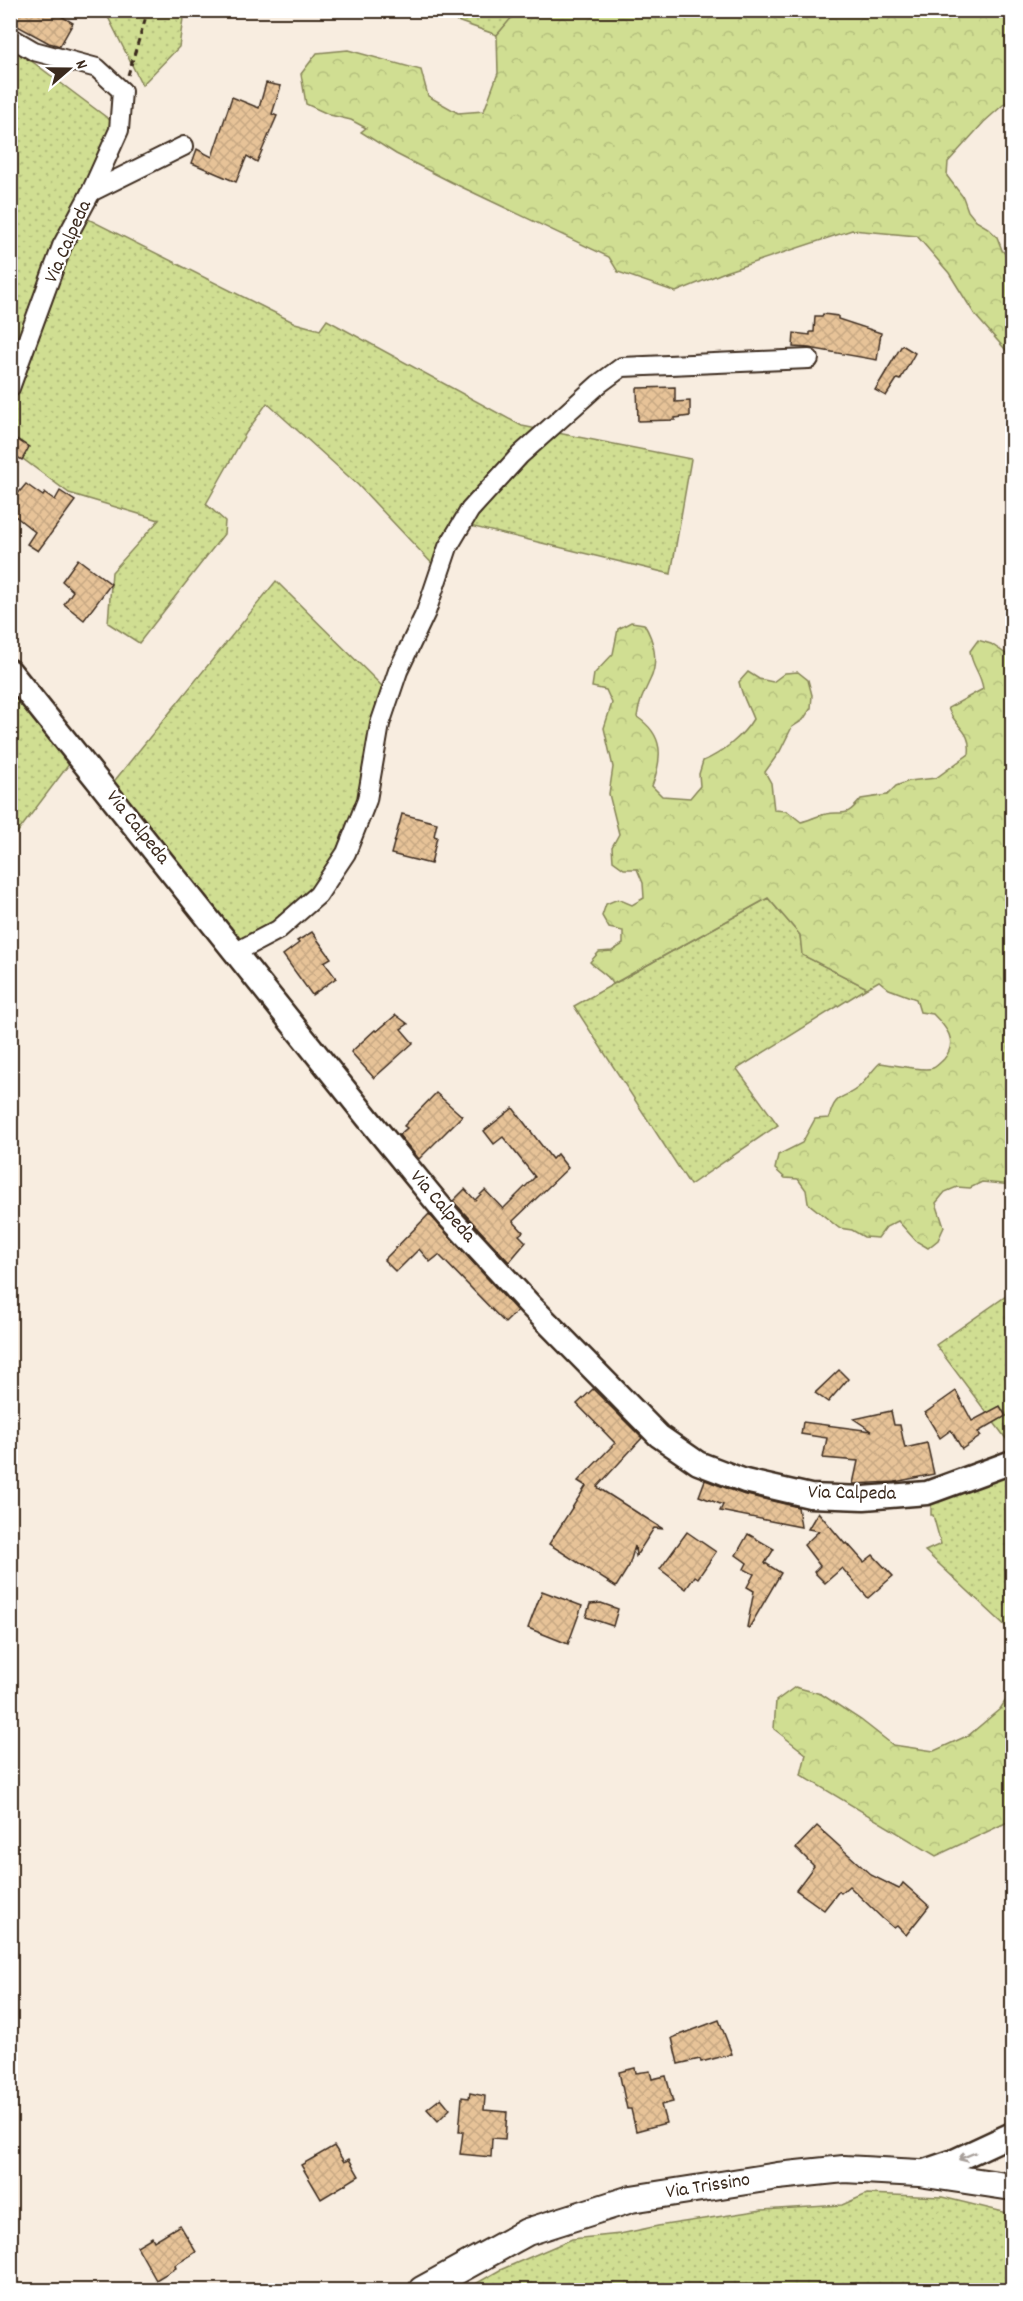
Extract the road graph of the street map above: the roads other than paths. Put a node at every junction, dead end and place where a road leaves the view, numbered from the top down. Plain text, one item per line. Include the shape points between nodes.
1 (10, 37) edge
2 (184, 147) dead end
3 (91, 192) junction
4 (809, 359) dead end
5 (10, 388) edge
6 (10, 671) edge
7 (236, 952) junction
8 (1012, 1462) edge
9 (1012, 2134) edge
10 (920, 2173) junction
11 (1012, 2187) edge
12 (422, 2290) edge

1 - 3 street via 34,51 97,68 122,92 118,130
2 - 3 street, Via Calpeda
3 - 5 street, Via Calpeda via 62,246
4 - 7 street via 622,367 520,455 470,510 447,547 426,612 398,671 380,724 367,800 346,854 318,895 278,930
6 - 7 street, Via Calpeda
7 - 8 street, Via Calpeda via 448,1216 659,1436 699,1463 745,1481 810,1496 864,1498 927,1493
9 -> 10 street
10 - 11 main road, Via Trissino
10 - 12 main road, Via Trissino via 844,2169 631,2199 527,2232

